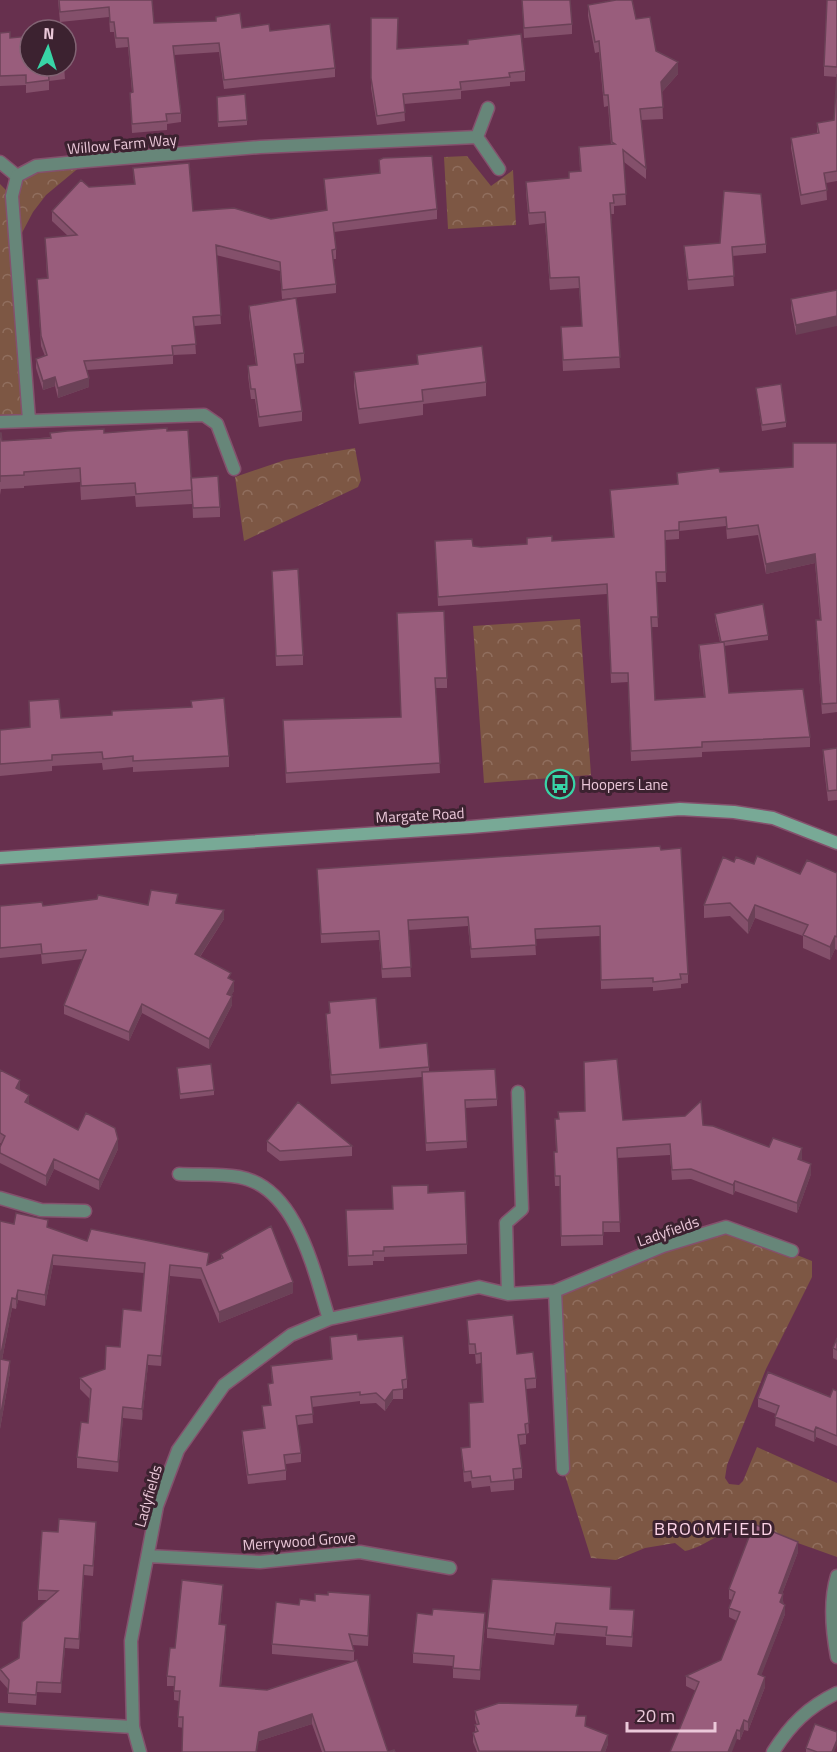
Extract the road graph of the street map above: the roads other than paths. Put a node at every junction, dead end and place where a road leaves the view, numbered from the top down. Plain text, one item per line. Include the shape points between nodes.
1 (488, 108) dead end
2 (477, 137) junction
3 (0, 162) edge
4 (499, 169) dead end
5 (17, 176) junction
6 (29, 420) junction
7 (0, 422) edge
8 (234, 469) dead end
9 (837, 843) edge
10 (0, 858) edge
11 (518, 1092) dead end
12 (178, 1174) dead end
13 (0, 1198) edge
14 (85, 1211) dead end
15 (792, 1251) dead end
16 (555, 1291) junction
17 (508, 1294) junction
18 (329, 1319) junction
19 (563, 1469) dead end
20 (148, 1556) junction
21 (450, 1568) dead end
22 (837, 1576) edge
23 (837, 1657) edge
24 (837, 1693) edge
25 (0, 1719) edge
26 (133, 1727) junction
27 (140, 1752) edge
28 (773, 1752) edge

1 - 2 street
2 - 4 street
2 - 5 street, Willow Farm Way via 261,147 87,161 36,166
3 - 5 street
5 - 6 street via 12,196
6 - 7 street
6 - 8 street via 204,415 217,424
9 - 10 street, Margate Road via 773,818 680,809
11 - 17 street via 522,1209 506,1223
12 - 18 street via 240,1177 265,1186 300,1229
13 - 14 street via 41,1210
15 - 16 street, Ladyfields via 726,1227 663,1246
16 - 17 street, Ladyfields
16 - 19 street
17 - 18 street, Ladyfields via 479,1287
18 - 20 street, Ladyfields via 291,1335 224,1385 178,1450 158,1506
20 - 21 street, Merrywood Grove via 260,1562 360,1552
20 - 26 street, Ladyfields via 131,1641
22 - 23 street via 833,1637
24 - 28 street via 813,1705 787,1730
25 - 26 street
26 - 27 street, Ladyfields

